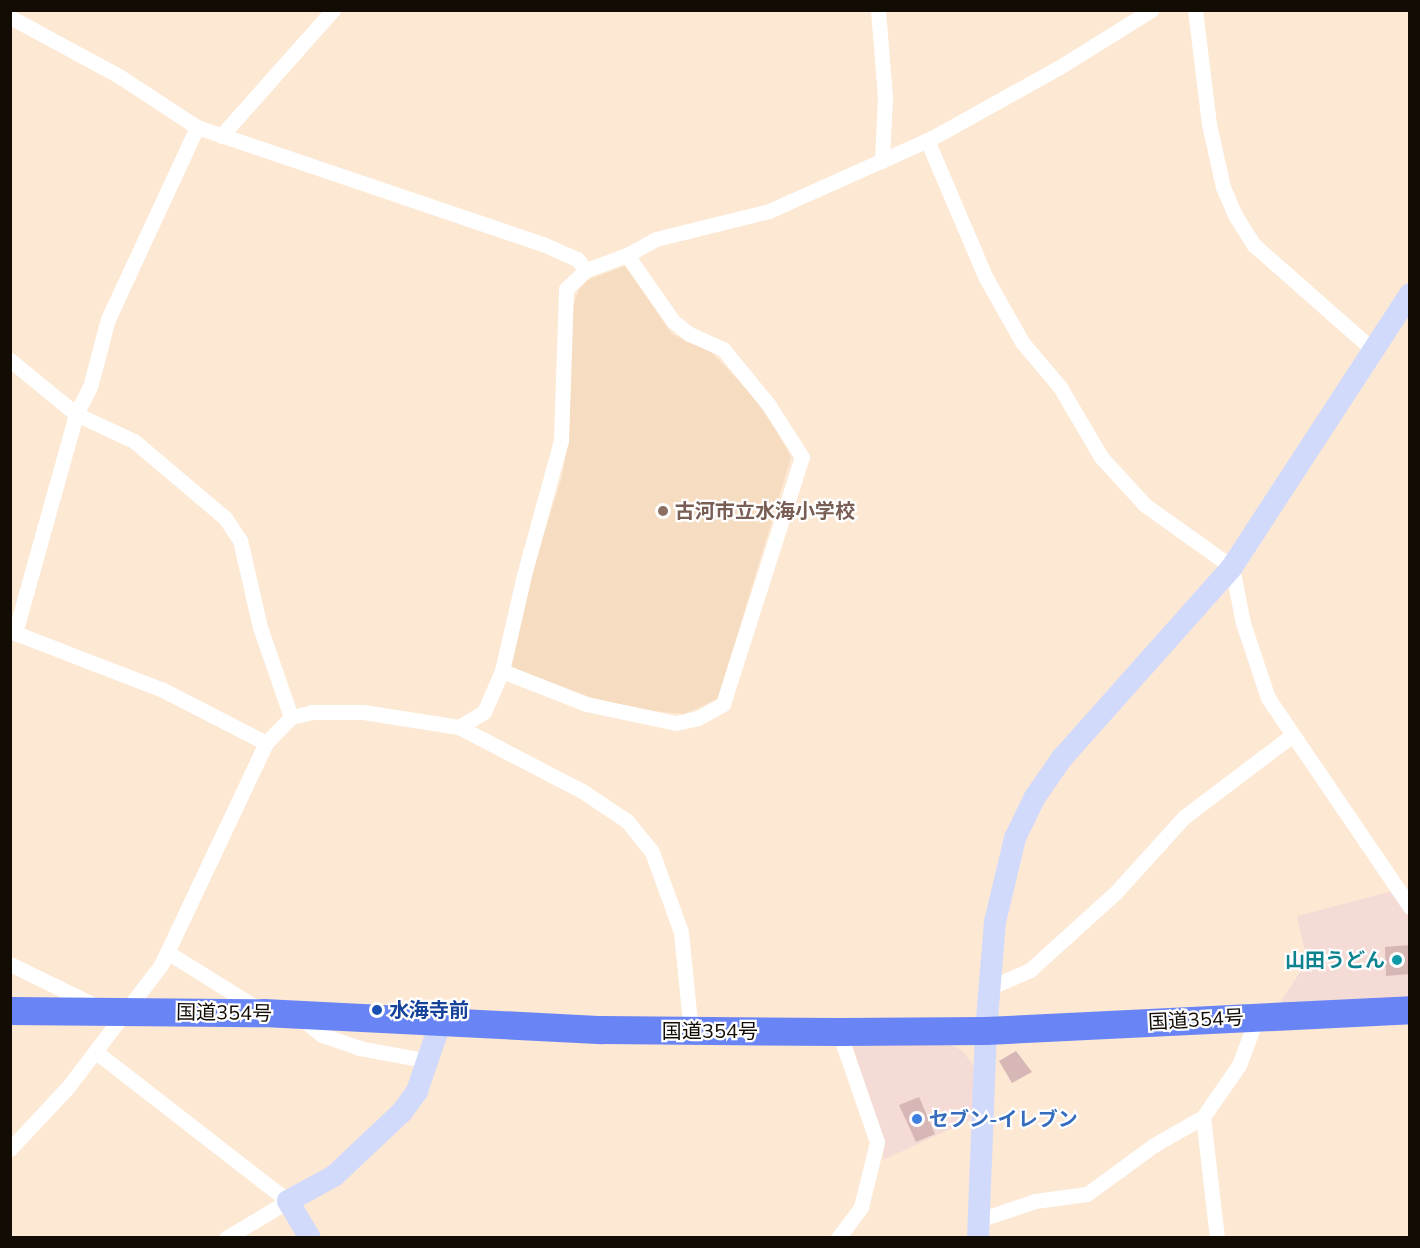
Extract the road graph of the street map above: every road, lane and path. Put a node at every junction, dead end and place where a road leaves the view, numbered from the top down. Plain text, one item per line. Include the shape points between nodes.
1 (333, 10) edge
2 (878, 10) edge
3 (1150, 10) edge
4 (1195, 10) edge
5 (10, 17) edge
6 (197, 127) junction
7 (221, 136) junction
8 (927, 140) junction
9 (882, 161) junction
10 (627, 255) junction
11 (586, 270) junction
12 (1410, 294) edge
13 (1373, 350) junction
14 (10, 360) edge
15 (76, 414) junction
16 (1232, 567) junction
17 (13, 632) edge
18 (502, 671) junction
19 (291, 717) junction
20 (459, 728) junction
21 (1291, 736) junction
22 (266, 743) junction
23 (1410, 907) edge
24 (167, 952) junction
25 (10, 963) edge
26 (989, 988) junction
27 (1410, 1010) edge
28 (10, 1011) edge
29 (118, 1011) junction
30 (264, 1013) junction
31 (298, 1015) junction
32 (1257, 1017) junction
33 (441, 1022) junction
34 (986, 1031) junction
35 (691, 1032) junction
36 (839, 1032) junction
37 (96, 1052) junction
38 (429, 1061) junction
39 (1203, 1117) junction
40 (10, 1149) edge
41 (288, 1201) junction
42 (979, 1229) edge
43 (226, 1238) edge
44 (310, 1238) edge
45 (838, 1238) edge
46 (1217, 1238) edge

1 - 7 street
2 - 9 street via 885,97
3 - 8 street via 1058,68
4 - 13 street via 1209,124 1223,187 1235,215 1268,259
5 - 6 street via 119,76
6 - 7 street
6 - 15 street via 108,319 90,387
7 - 11 street via 543,244 577,258
8 - 9 street
8 - 16 street via 986,278 1022,342 1060,387 1101,458 1145,505
9 - 10 street via 768,211 656,239
10 - 11 street
10 - 18 street via 674,321 689,334 723,349 768,404 802,457 723,704 698,718 676,723 586,704
11 - 18 street via 566,289 561,441
12 - 13 street
13 - 16 street
14 - 15 street
15 - 17 street
15 - 19 street via 135,441 225,518 240,540 260,627
16 - 21 street via 1255,661 1268,698
16 - 26 street via 1101,711 1035,797 1016,838 1003,883
17 - 22 street via 163,690
18 - 20 street via 484,712
19 - 20 street via 312,712 363,711
19 - 22 street
20 - 35 street via 591,797 627,821 652,852 681,932
21 - 23 street via 1382,861
21 - 26 street via 1184,817 1116,892 1030,970
22 - 24 street
24 - 29 street
24 - 30 street
25 - 29 street
26 - 34 street
27 - 32 highway, 国道354号
28 - 29 highway, 国道354号
29 - 30 highway, 国道354号
29 - 37 street
30 - 31 highway, 国道354号
31 - 33 highway, 国道354号
31 - 38 street via 322,1035 359,1048
32 - 34 highway, 国道354号
32 - 39 street via 1239,1065
33 - 35 highway, 国道354号
33 - 38 street
34 - 36 highway, 国道354号
34 - 42 street
35 - 36 highway, 国道354号
36 - 45 street via 877,1142 861,1207
37 - 40 street
37 - 41 street
38 - 41 street via 417,1091 386,1130 334,1176
39 - 42 street via 1154,1145 1087,1194 1035,1201
39 - 46 street
41 - 43 street
41 - 44 street

